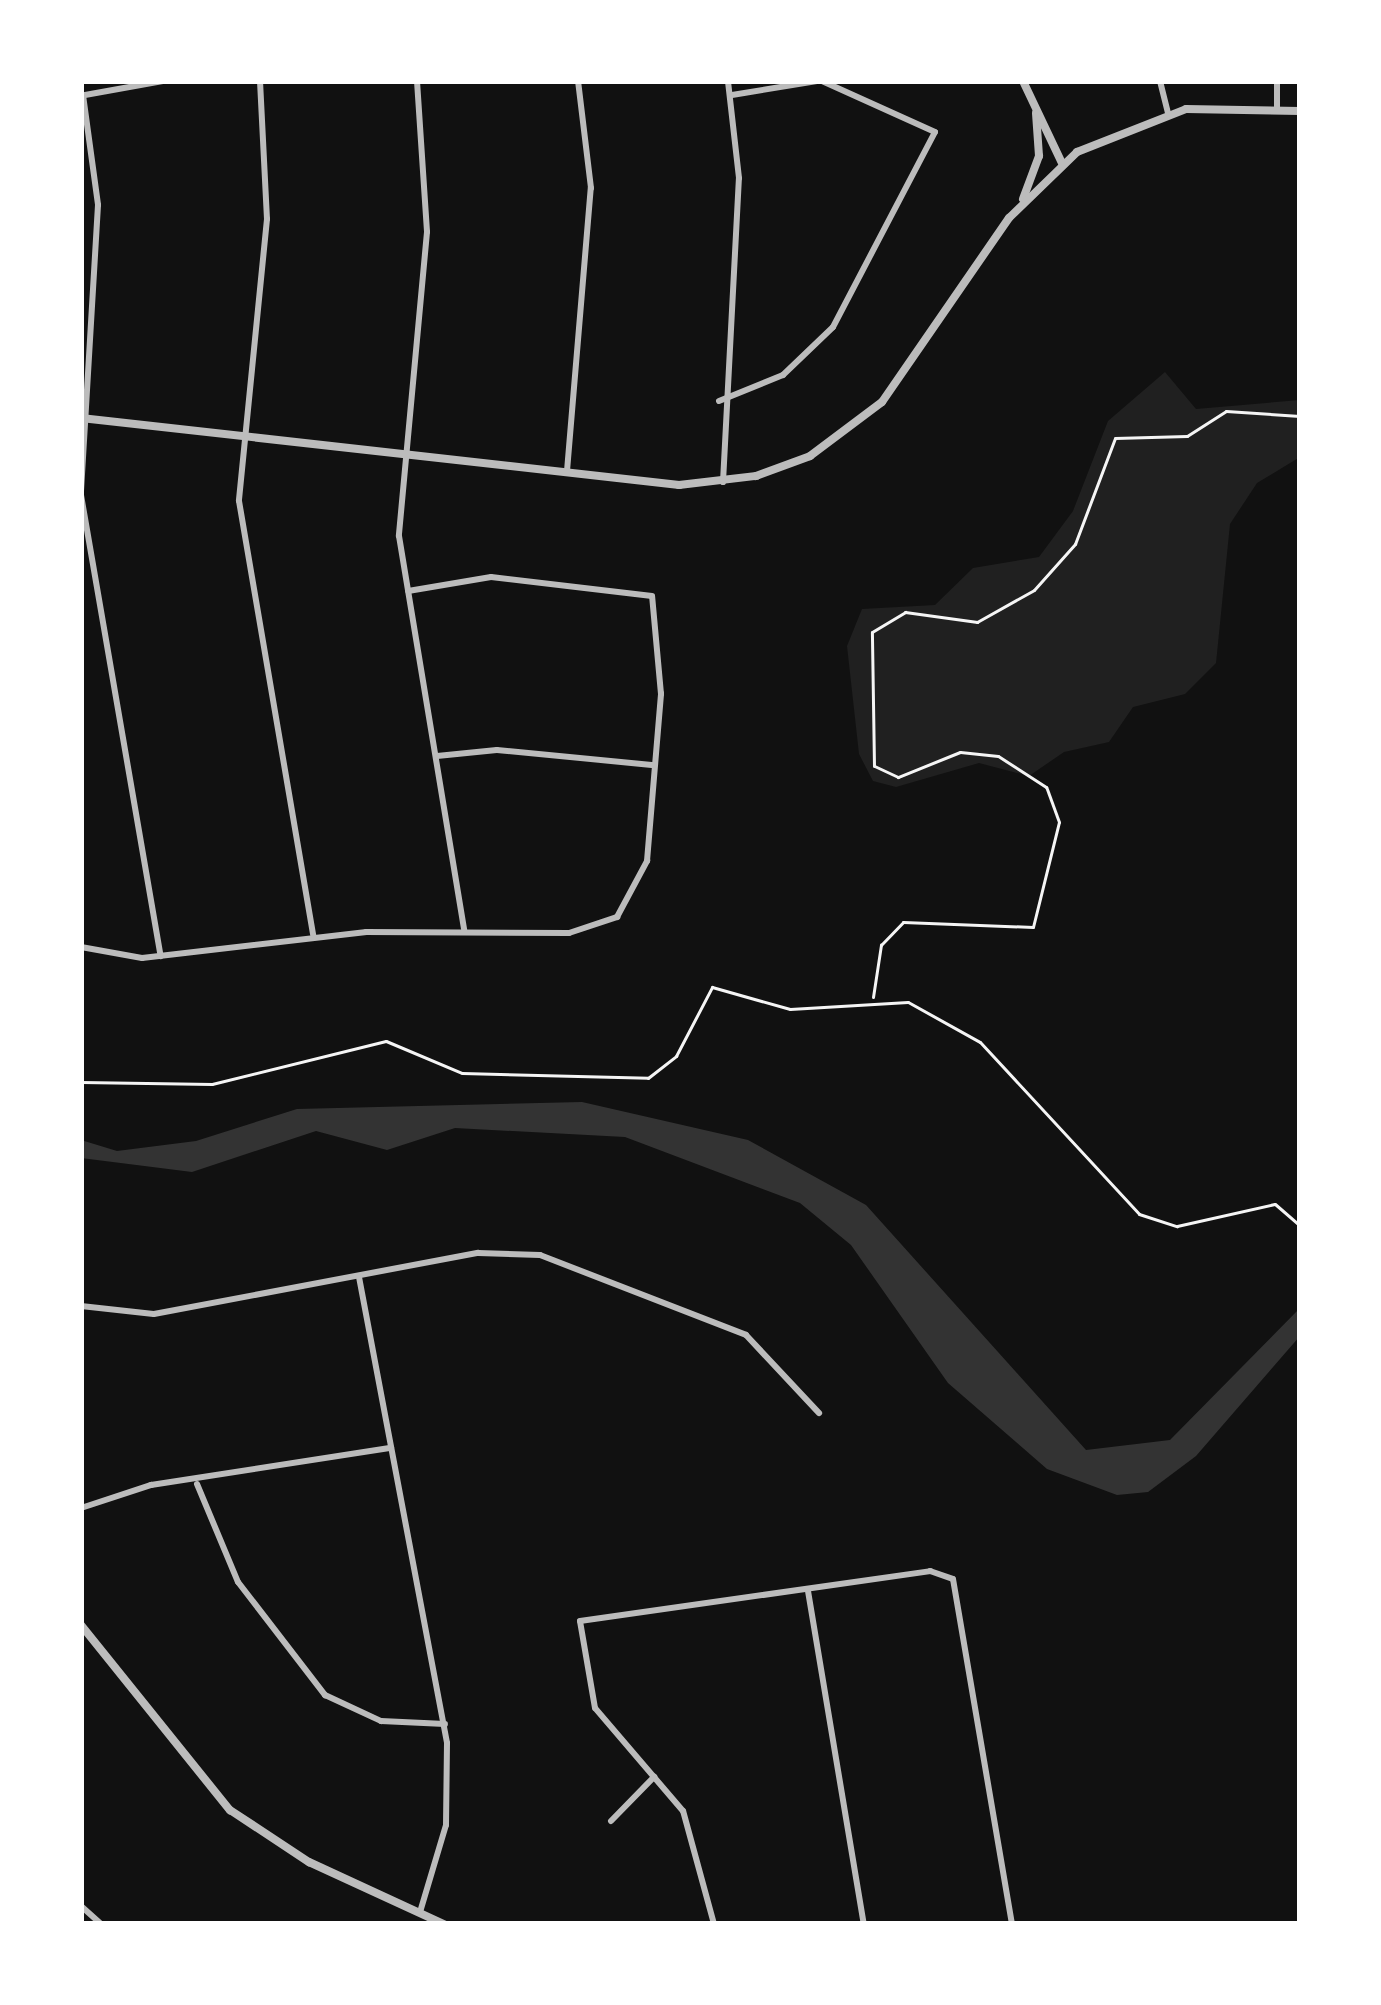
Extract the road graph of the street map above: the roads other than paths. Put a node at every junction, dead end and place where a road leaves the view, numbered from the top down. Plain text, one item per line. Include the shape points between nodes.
1 (163, 81) edge
2 (260, 81) edge
3 (417, 81) edge
4 (578, 81) edge
5 (728, 81) edge
6 (820, 81) edge
7 (1023, 81) edge
8 (1160, 81) edge
9 (1277, 81) edge
10 (82, 95) edge
11 (730, 95) junction
12 (1277, 110) junction
13 (1300, 111) edge
14 (1036, 113) junction
15 (1168, 113) junction
16 (1062, 163) junction
17 (1020, 205) junction
18 (719, 401) junction
19 (82, 418) edge
20 (243, 437) junction
21 (402, 456) junction
22 (567, 474) junction
23 (723, 482) junction
24 (409, 591) junction
25 (437, 756) junction
26 (654, 766) junction
27 (464, 930) junction
28 (313, 935) junction
29 (81, 947) edge
30 (161, 956) junction
31 (359, 1277) junction
32 (81, 1306) edge
33 (819, 1413) dead end
34 (391, 1448) junction
35 (197, 1484) junction
36 (81, 1508) edge
37 (808, 1590) junction
38 (81, 1625) edge
39 (445, 1724) junction
40 (654, 1777) junction
41 (610, 1821) dead end
42 (81, 1906) edge
43 (420, 1912) junction
44 (101, 1924) edge
45 (443, 1924) edge
46 (714, 1924) edge
47 (864, 1924) edge
48 (1012, 1924) edge

1 - 10 street
2 - 20 street via 267,219
3 - 21 street via 427,232
4 - 22 street via 591,188
5 - 11 street
6 - 11 street
6 - 18 street via 935,132 833,327 783,375
7 - 14 street
8 - 15 street
9 - 12 street
10 - 19 street via 98,205
11 - 18 street via 739,178
12 - 13 street
12 - 15 street
14 - 16 street
14 - 17 street via 1039,156
15 - 16 street
16 - 17 street
17 - 23 street via 858,424 790,465
18 - 23 street
19 - 20 street
19 - 30 street via 81,495
20 - 21 street
20 - 28 street via 246,559
21 - 22 street
21 - 24 street
22 - 23 street
24 - 25 street
24 - 26 street via 491,577 653,600
25 - 26 street via 497,750
25 - 27 street
26 - 27 street via 646,861 617,917 569,933
27 - 28 street
28 - 30 street
29 - 30 street
31 - 32 street via 154,1313
31 - 33 street via 493,1252 592,1269 746,1335
31 - 34 street
34 - 35 street
34 - 39 street
35 - 36 street via 151,1485
35 - 39 street via 238,1582 325,1695 381,1721
37 - 40 street via 584,1618 578,1636 595,1708
37 - 47 street
37 - 48 street via 949,1573
38 - 43 street via 230,1810 309,1862
39 - 43 street via 446,1825
40 - 41 street
40 - 46 street via 695,1840
42 - 44 street
43 - 45 street

